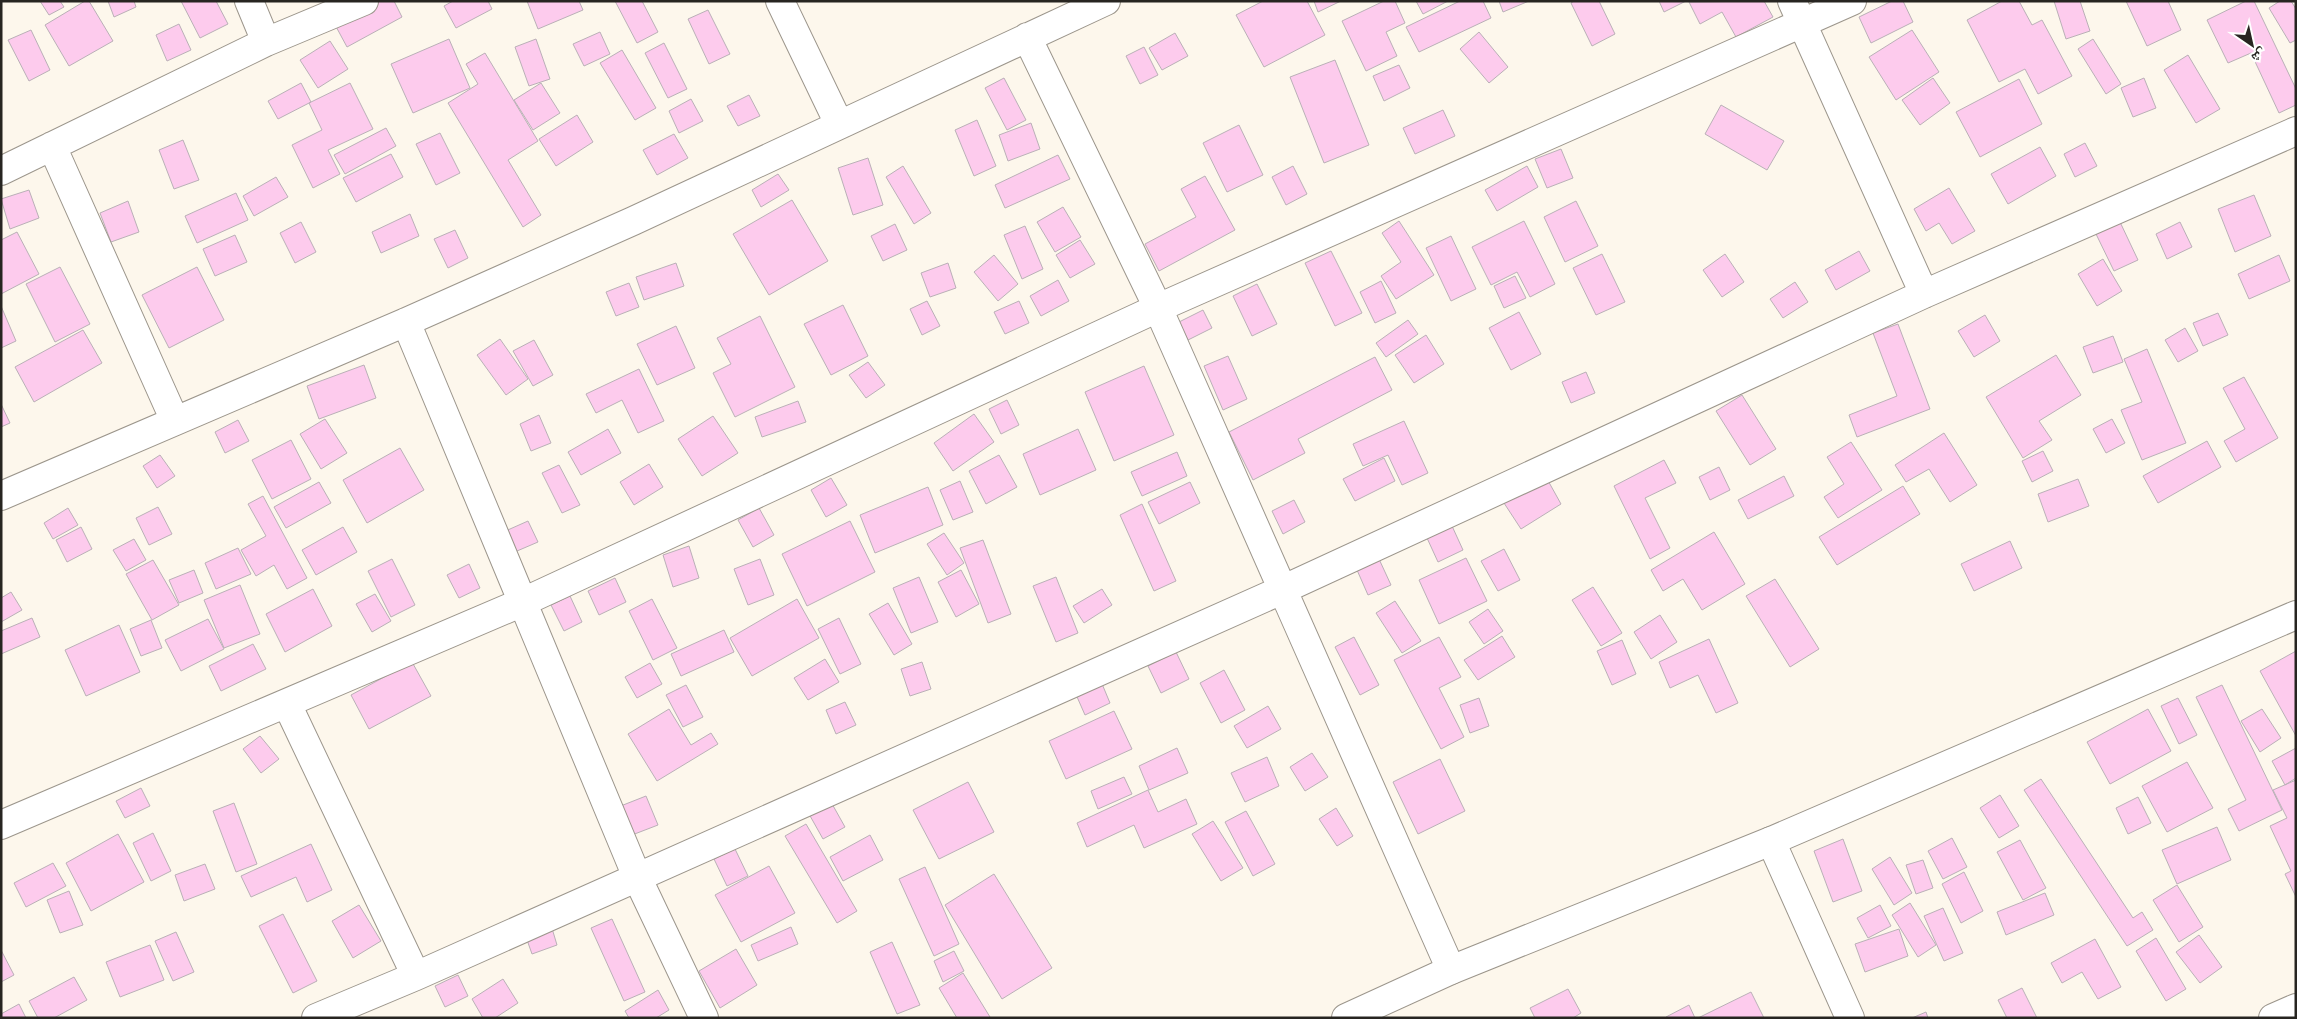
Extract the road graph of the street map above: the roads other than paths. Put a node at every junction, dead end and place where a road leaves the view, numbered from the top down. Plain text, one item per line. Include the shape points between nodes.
1 (248, 1) edge
2 (364, 1) edge
3 (780, 1) edge
4 (1106, 1) edge
5 (1852, 1) edge
6 (1797, 13) edge
7 (1027, 37) junction
8 (266, 42) junction
9 (839, 124) junction
10 (2296, 131) edge
11 (52, 146) junction
12 (1, 170) edge
13 (1924, 294) junction
14 (1158, 308) junction
15 (406, 322) junction
16 (175, 421) junction
17 (1, 496) edge
18 (1284, 589) junction
19 (524, 602) junction
20 (2296, 615) edge
21 (287, 704) junction
22 (1, 825) edge
23 (1771, 841) junction
24 (637, 877) junction
25 (1451, 970) junction
26 (416, 976) junction
27 (2296, 1008) edge
28 (316, 1018) edge
29 (704, 1018) edge
30 (1346, 1018) edge
31 (1850, 1018) edge
32 (2273, 1018) edge

1 - 8 street
2 - 8 street
3 - 9 street
4 - 7 street
5 - 6 street
6 - 13 street
6 - 14 street
7 - 9 street
7 - 14 street
8 - 11 street
9 - 15 street via 633,221
10 - 13 street
11 - 12 street
11 - 16 street
13 - 18 street
14 - 18 street
14 - 19 street
15 - 16 street
15 - 19 street
16 - 17 street
18 - 24 street
18 - 25 street
19 - 21 street
19 - 24 street
20 - 23 street
21 - 22 street
21 - 26 street
23 - 25 street
23 - 31 street
24 - 26 street
24 - 29 street
25 - 30 street
26 - 28 street
27 - 32 street

